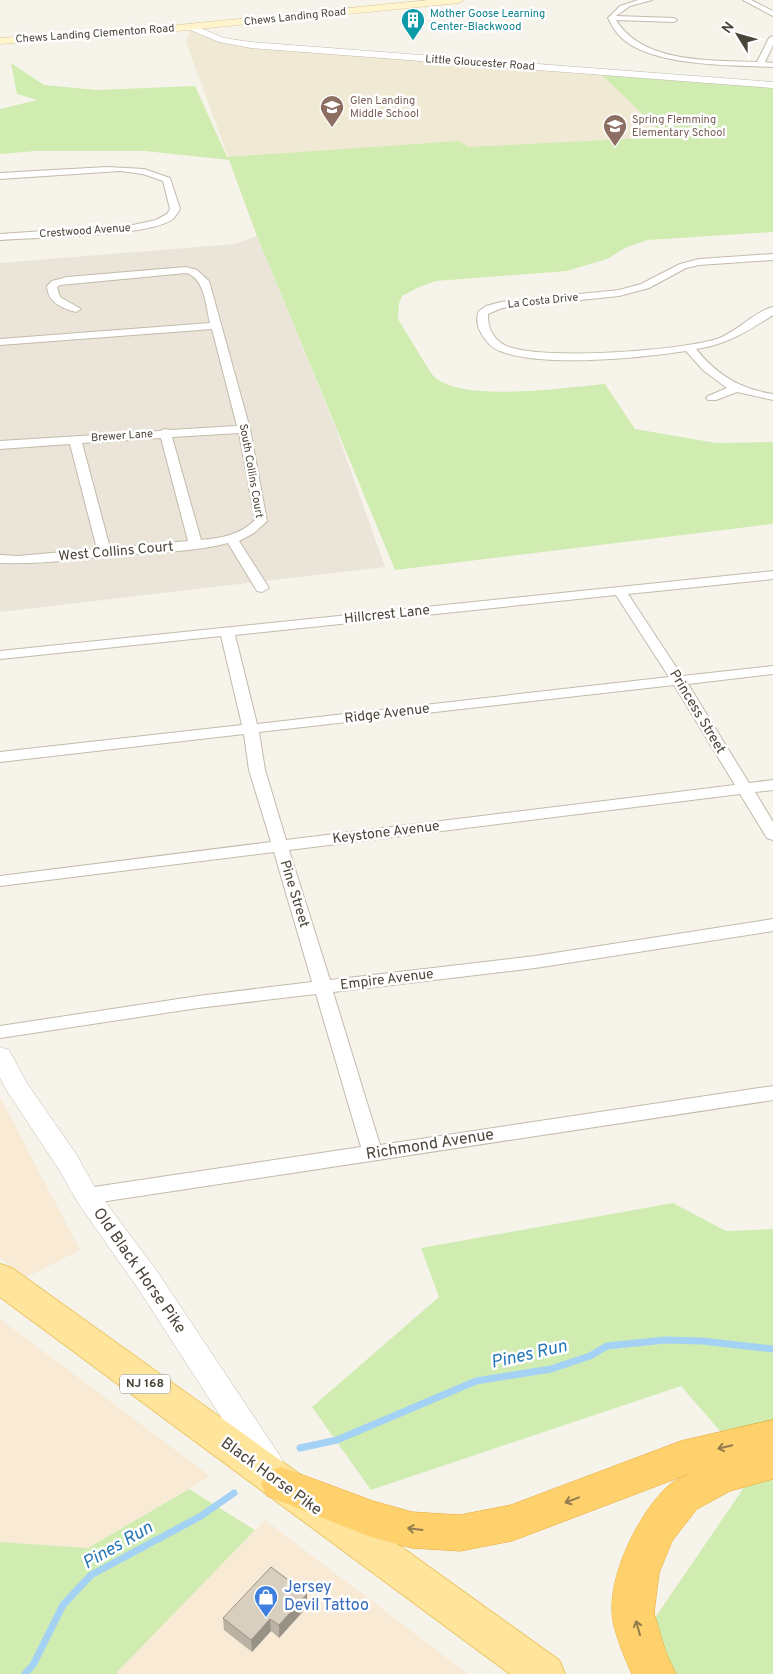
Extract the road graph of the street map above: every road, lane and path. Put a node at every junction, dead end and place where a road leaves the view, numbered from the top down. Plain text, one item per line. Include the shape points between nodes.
1 (459, 0) edge
2 (650, 0) edge
3 (746, 0) edge
4 (773, 13) edge
5 (611, 18) junction
6 (674, 20) dead end
7 (191, 27) junction
8 (773, 38) edge
9 (0, 42) edge
10 (760, 64) junction
11 (773, 65) edge
12 (773, 85) edge
13 (0, 176) edge
14 (0, 237) edge
15 (773, 257) edge
16 (76, 310) dead end
17 (773, 310) edge
18 (216, 326) junction
19 (0, 342) edge
20 (689, 348) junction
21 (736, 388) junction
22 (773, 397) edge
23 (712, 398) dead end
24 (244, 429) junction
25 (164, 432) junction
26 (75, 439) junction
27 (0, 445) edge
28 (232, 539) junction
29 (196, 545) junction
30 (105, 553) junction
31 (0, 560) edge
32 (773, 575) edge
33 (262, 588) dead end
34 (620, 590) junction
35 (227, 632) junction
36 (0, 655) edge
37 (773, 670) edge
38 (678, 680) junction
39 (251, 730) junction
40 (0, 757) edge
41 (773, 785) edge
42 (744, 789) junction
43 (773, 835) edge
44 (279, 846) junction
45 (0, 881) edge
46 (773, 925) edge
47 (322, 987) junction
48 (0, 1032) edge
49 (0, 1056) edge
50 (773, 1093) edge
51 (373, 1153) junction
52 (87, 1196) junction
53 (0, 1278) edge
54 (773, 1437) edge
55 (773, 1462) edge
56 (282, 1484) junction
57 (544, 1674) edge
58 (654, 1674) edge

1 - 7 main road, Chews Landing Road
2 - 5 street via 622,8
3 - 4 street
5 - 6 street
5 - 10 street via 620,33 641,49 678,58
7 - 9 main road, Chews Landing Clementon Road
7 - 12 street, Little Gloucester Road via 222,40 251,45
8 - 10 street
10 - 11 street
13 - 14 street, Crestwood Avenue via 108,170 145,172 167,180 175,209 159,222 133,228
15 - 20 street, La Costa Drive via 698,262 682,266 634,290 501,305 490,308 482,318 492,342 505,350 526,355 561,356
16 - 18 street, South Collins Court via 60,304 52,286 67,280 190,271 204,281
17 - 20 street, La Costa Drive via 741,332
18 - 19 street
18 - 24 street, South Collins Court
20 - 21 street via 704,367
21 - 22 street
21 - 23 street
24 - 25 street, Brewer Lane
24 - 28 street, South Collins Court via 261,521 254,529
25 - 26 street, Brewer Lane
25 - 29 street
26 - 27 street, Brewer Lane
26 - 30 street
28 - 29 street, West Collins Court
28 - 33 street
29 - 30 street, West Collins Court
30 - 31 street, West Collins Court
32 - 34 street, Hillcrest Lane
34 - 35 street, Hillcrest Lane
34 - 38 street, Princess Street
35 - 36 street, Hillcrest Lane
35 - 39 street, Pine Street
37 - 38 street, Ridge Avenue
38 - 39 street, Ridge Avenue
38 - 42 street, Princess Street
39 - 40 street, Ridge Avenue
39 - 44 street, Pine Street via 257,770
41 - 42 street, Keystone Avenue
42 - 43 street, Princess Street
42 - 44 street, Keystone Avenue
44 - 45 street, Keystone Avenue
44 - 47 street, Pine Street
46 - 47 street, Empire Avenue via 535,962
47 - 48 street, Empire Avenue
47 - 51 street, Pine Street
49 - 52 street, Old Black Horse Pike
50 - 51 street, Richmond Avenue
51 - 52 street, Richmond Avenue
52 - 56 street, Old Black Horse Pike via 149,1282
53 - 56 main road, Black Horse Pike / NJ 168
54 -> 56 highway via 681,1458 512,1523 460,1533 412,1530 371,1519
58 -> 55 highway via 633,1613 638,1572 656,1530 683,1497 720,1477
56 - 57 main road, Black Horse Pike / NJ 168

